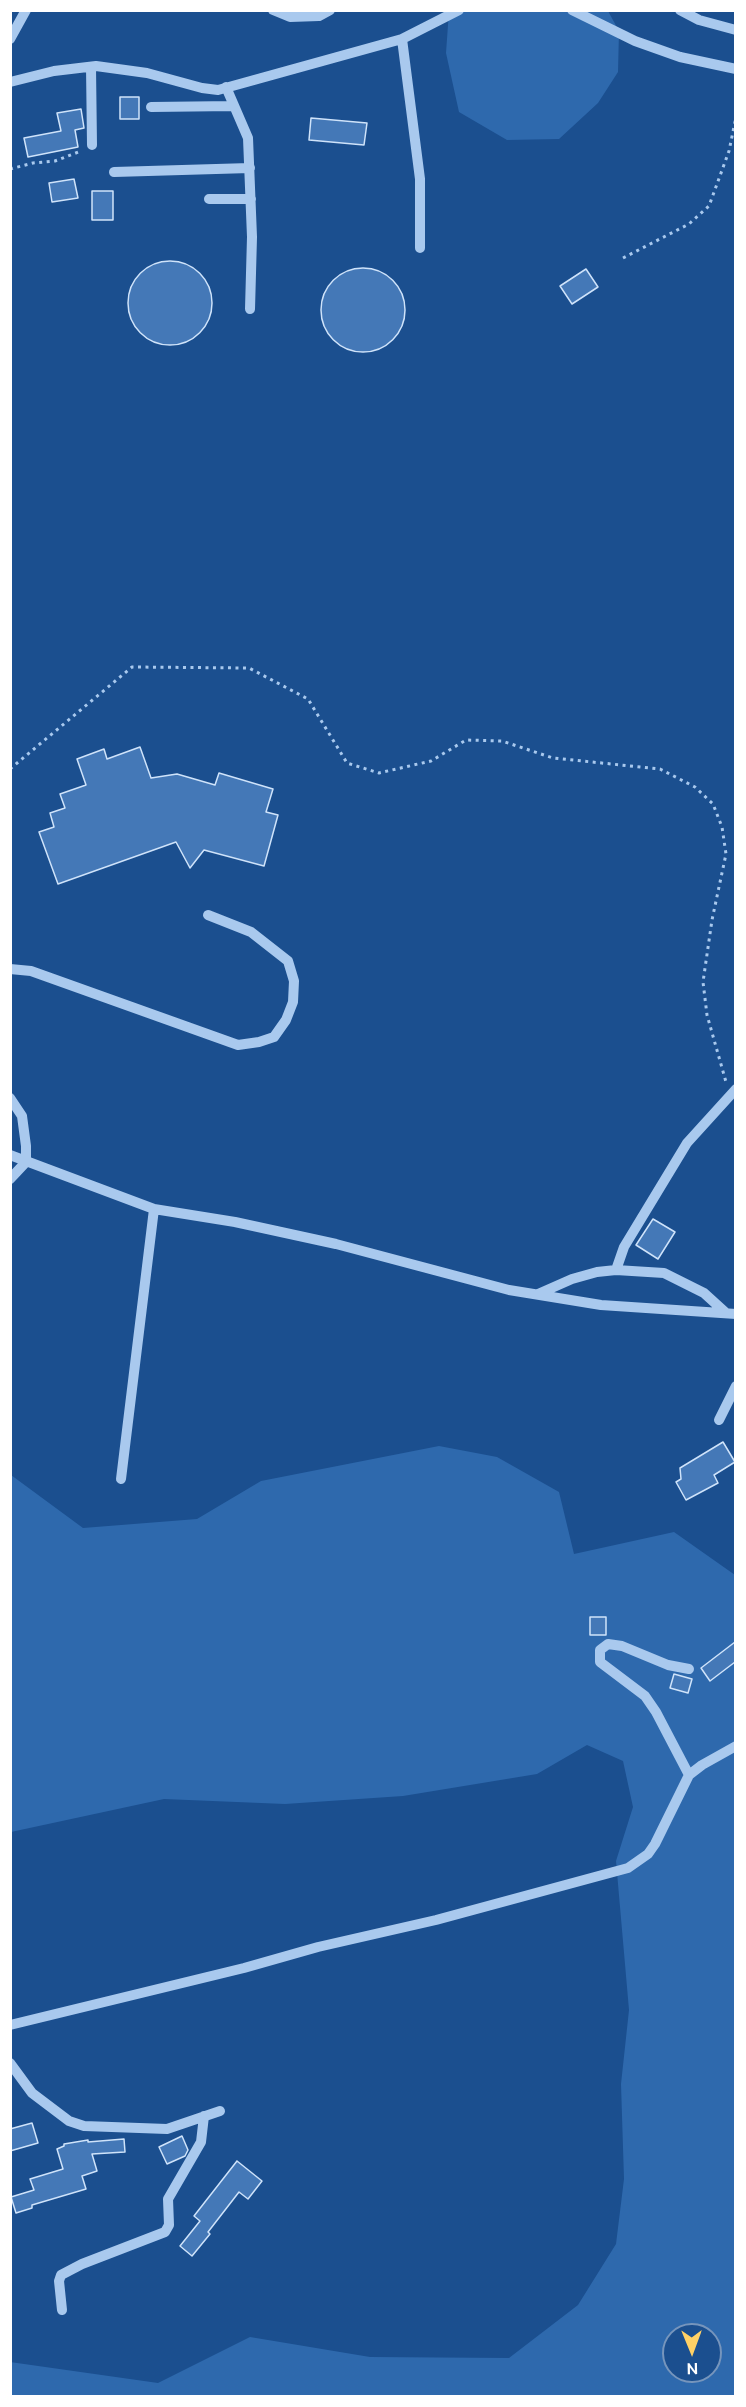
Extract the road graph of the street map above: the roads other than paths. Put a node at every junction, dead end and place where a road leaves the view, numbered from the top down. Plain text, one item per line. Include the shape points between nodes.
1 (26, 10) edge
2 (273, 10) edge
3 (330, 10) edge
4 (459, 10) edge
5 (572, 10) edge
6 (680, 10) edge
7 (735, 30) edge
8 (10, 39) edge
9 (402, 39) junction
10 (91, 67) junction
11 (735, 69) edge
12 (10, 82) edge
13 (226, 87) junction
14 (234, 106) junction
15 (151, 107) dead end
16 (92, 145) road end
17 (250, 168) junction
18 (114, 172) dead end
19 (209, 199) dead end
20 (251, 200) junction
21 (420, 248) dead end
22 (250, 309) dead end
23 (208, 915) dead end
24 (10, 969) edge
25 (732, 1092) edge
26 (10, 1098) edge
27 (10, 1155) edge
28 (26, 1162) junction
29 (10, 1179) edge
30 (154, 1209) junction
31 (616, 1270) junction
32 (537, 1294) junction
33 (731, 1314) edge
34 (735, 1386) edge
35 (719, 1420) dead end
36 (121, 1479) dead end
37 (689, 1669) dead end
38 (735, 1746) edge
39 (689, 1775) junction
40 (10, 2025) edge
41 (10, 2063) edge
42 (220, 2111) dead end
43 (204, 2116) junction
44 (62, 2310) dead end

1 - 8 street
2 - 3 street via 290,17 319,16
4 - 9 street
5 - 11 street via 646,45
6 - 7 street
9 - 13 street
9 - 21 street via 420,179
10 - 12 street
10 - 13 street via 147,72 202,88
10 - 16 street
13 - 14 street
14 - 15 street
14 - 17 street via 248,138
17 - 18 street
17 - 20 street
19 - 20 street
20 - 22 street
23 - 24 street via 251,932 288,961 294,981 293,1002 274,1037 238,1045 31,970
25 - 31 street via 687,1143 624,1247
26 - 28 street via 22,1116
27 - 28 street
28 - 29 street
28 - 30 street
30 - 32 street via 336,1244
30 - 36 street
31 - 32 street via 572,1279
31 - 33 street via 678,1279
32 - 33 street via 602,1305
34 - 35 street
37 - 39 street via 668,1665 622,1646 608,1644 600,1650 600,1662 645,1696
38 - 39 street
39 - 40 street via 655,1844 628,1868
41 - 43 street via 32,2093 69,2121 84,2126 167,2129
42 - 43 street
43 - 44 street via 201,2142 168,2199 165,2232 62,2275

